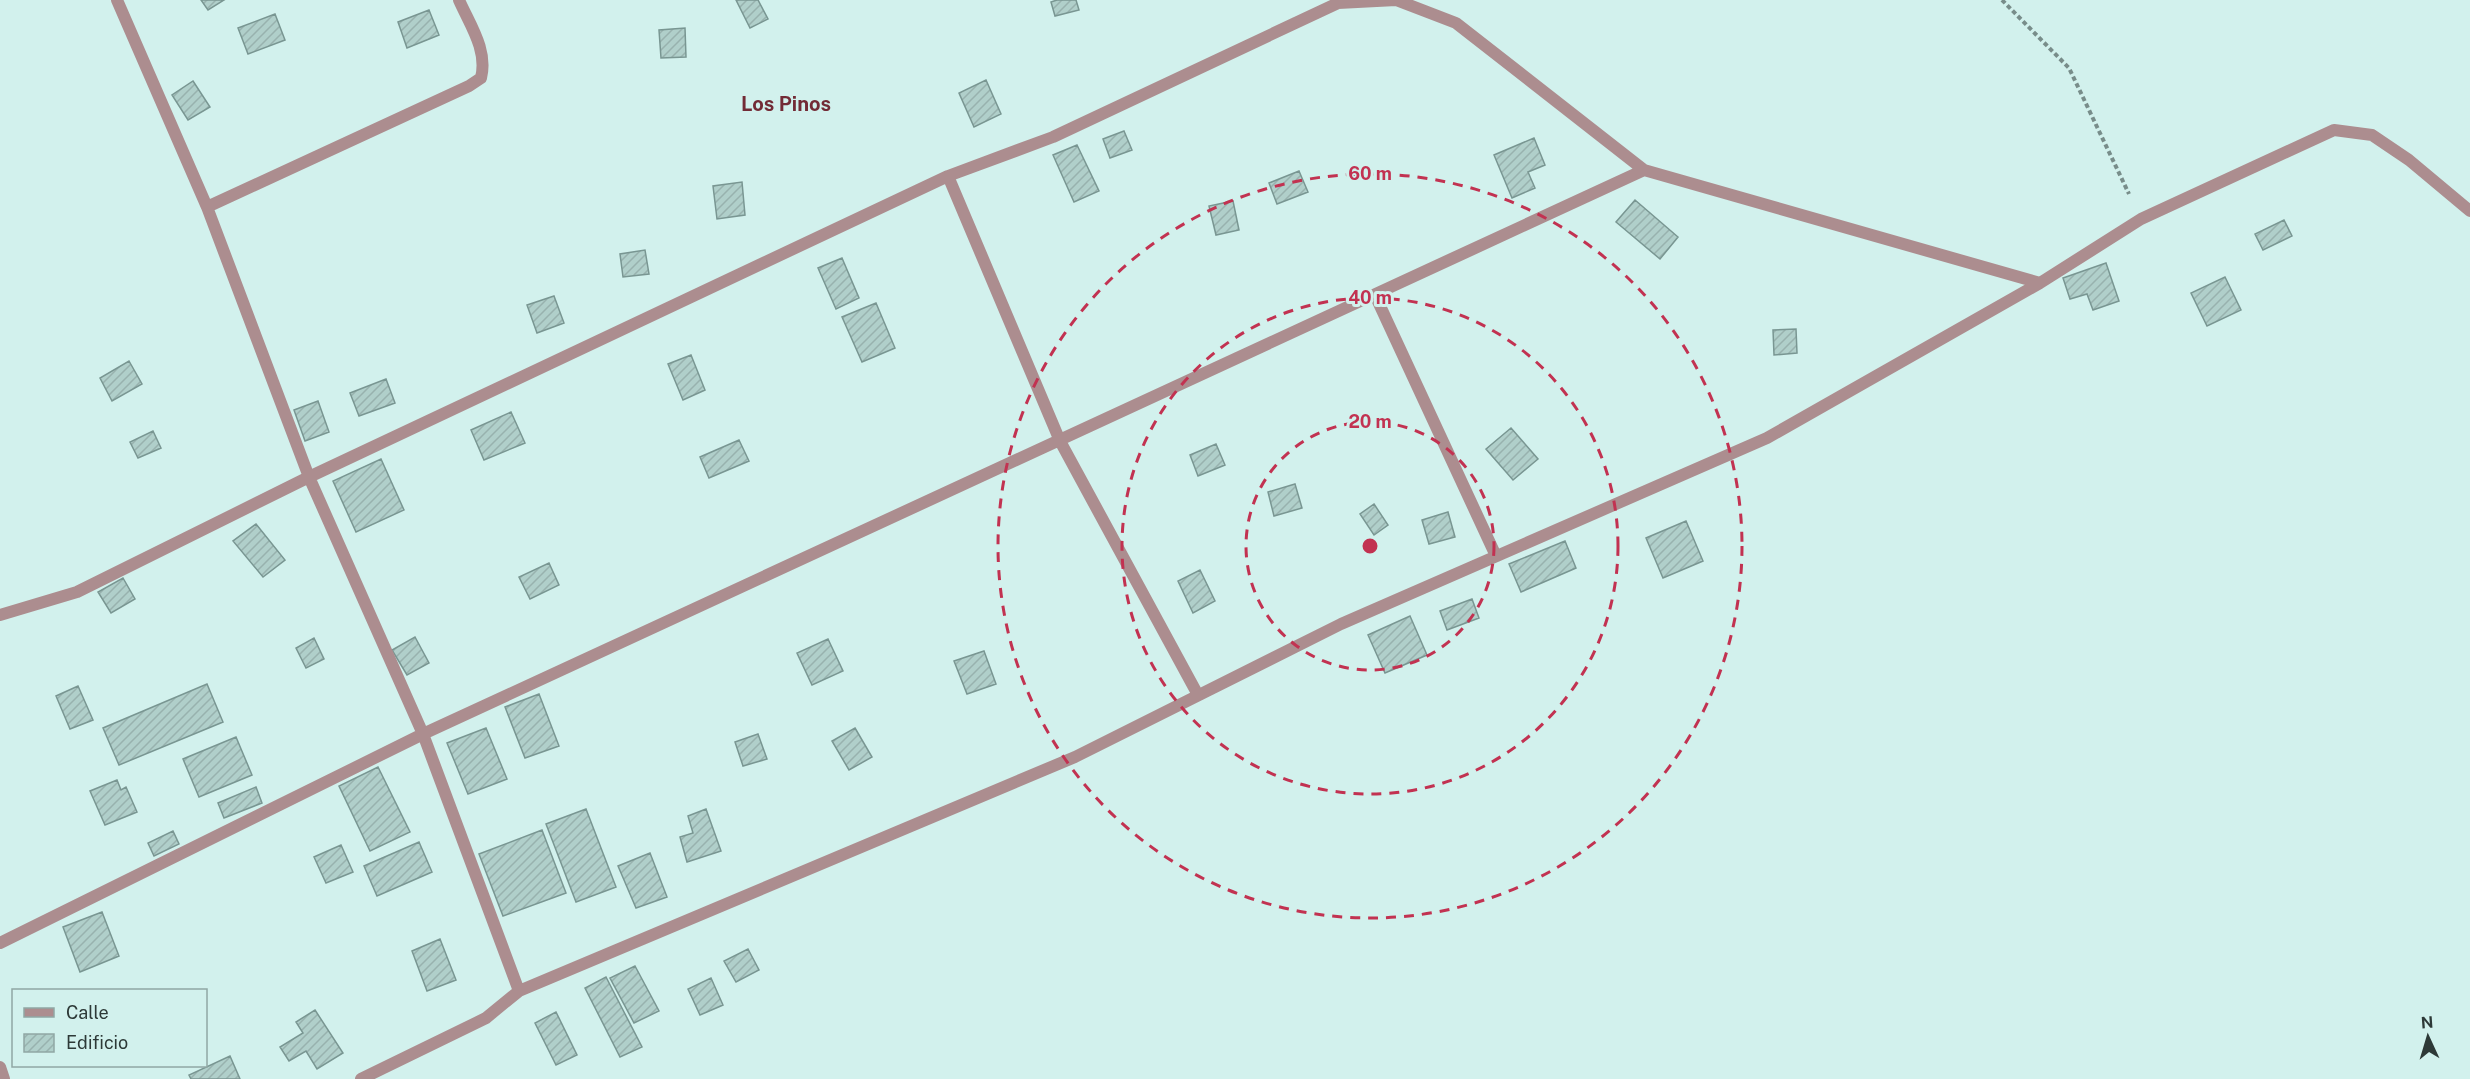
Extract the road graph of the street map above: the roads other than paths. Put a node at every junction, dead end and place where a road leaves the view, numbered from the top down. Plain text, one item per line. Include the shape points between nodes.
1 (117, 0) edge
2 (459, 0) edge
3 (1644, 170) junction
4 (948, 176) junction
5 (207, 207) junction
6 (2470, 211) edge
7 (2040, 283) junction
8 (1375, 295) junction
9 (1060, 441) junction
10 (309, 477) junction
11 (1496, 556) junction
12 (0, 615) edge
13 (1198, 695) junction
14 (423, 734) junction
15 (0, 943) edge
16 (519, 991) junction
17 (0, 1066) edge
18 (4, 1079) edge
19 (361, 1079) edge

1 - 5 street
2 - 5 street via 483,53 481,78
3 - 4 street via 1456,23 1396,0 1338,3 1053,137
3 - 7 street
3 - 8 street
4 - 9 street
4 - 10 street
5 - 10 street
6 - 7 street via 2372,135 2334,130 2141,219
7 - 11 street via 1767,438
8 - 9 street
8 - 11 street
9 - 13 street
9 - 14 street
10 - 12 street via 77,592
10 - 14 street
11 - 13 street via 1341,624
13 - 16 street via 1075,757
14 - 15 street
14 - 16 street
16 - 19 street via 486,1018
17 - 18 street

